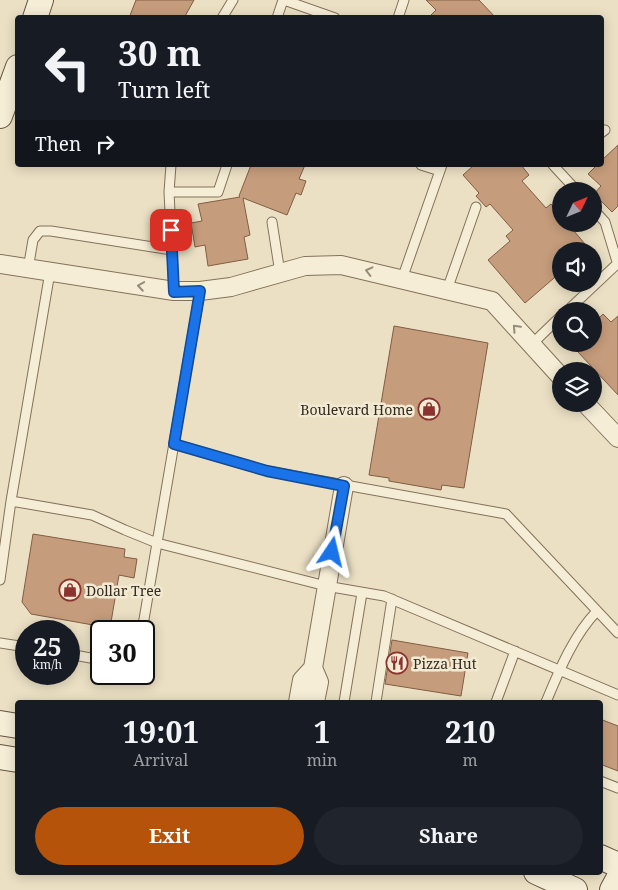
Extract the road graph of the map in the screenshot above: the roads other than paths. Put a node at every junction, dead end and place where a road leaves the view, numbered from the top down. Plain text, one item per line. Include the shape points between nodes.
1 (41, 0) edge
2 (233, 0) edge
3 (283, 0) edge
4 (404, 0) edge
5 (294, 2) edge
6 (36, 15) edge
7 (224, 15) edge
8 (278, 15) edge
9 (327, 15) edge
10 (399, 15) edge
11 (15, 75) edge
12 (0, 116) edge
13 (171, 167) edge
14 (226, 167) edge
15 (559, 167) edge
16 (441, 168) edge
17 (570, 182) edge
18 (169, 192) junction
19 (476, 206) dead end
20 (602, 220) edge
21 (272, 222) dead end
22 (614, 240) edge
23 (172, 250) junction
24 (0, 264) edge
25 (617, 264) edge
26 (28, 269) junction
27 (50, 272) junction
28 (280, 273) junction
29 (402, 279) junction
30 (447, 290) junction
31 (200, 291) junction
32 (174, 292) junction
33 (577, 302) edge
34 (552, 325) edge
35 (532, 344) junction
36 (552, 367) edge
37 (594, 412) edge
38 (618, 438) edge
39 (174, 444) junction
40 (344, 486) junction
41 (11, 501) junction
42 (158, 543) junction
43 (0, 580) edge
44 (326, 586) junction
45 (362, 593) junction
46 (392, 599) junction
47 (597, 611) junction
48 (144, 620) edge
49 (618, 633) edge
50 (0, 643) edge
51 (15, 645) edge
52 (515, 651) junction
53 (313, 668) junction
54 (560, 669) junction
55 (618, 695) edge
56 (298, 700) edge
57 (315, 700) edge
58 (344, 700) edge
59 (376, 700) edge
60 (497, 700) edge
61 (547, 700) edge
62 (0, 723) edge
63 (15, 726) edge
64 (0, 757) edge
65 (15, 760) edge
66 (603, 781) edge
67 (618, 788) edge
68 (603, 858) edge
69 (618, 865) edge
70 (542, 875) edge
71 (618, 879) edge
72 (575, 890) edge
73 (612, 890) edge

1 - 6 main road
2 - 7 lane
3 - 5 lane
3 - 8 lane
4 - 10 lane
5 - 9 lane
11 - 12 main road
13 - 18 lane
14 - 18 lane via 218,192
15 - 17 lane
16 - 29 lane
18 - 23 lane
19 - 30 lane
20 - 22 lane
21 - 28 lane
22 - 25 lane
23 - 26 lane via 40,231 33,240
23 - 32 lane
24 - 26 street
25 - 33 lane
26 - 27 street
32 -> 27 street
27 - 41 lane
29 -> 28 street via 341,265 305,266
28 - 31 street via 231,287
29 - 30 street
35 -> 30 street via 492,301
31 - 32 street
31 - 39 lane
34 - 35 lane
35 - 36 street
37 - 38 street
39 - 40 lane via 267,471
39 - 42 lane
40 - 44 street
40 - 47 lane via 506,514
41 - 42 lane via 92,515
41 - 43 lane
42 - 44 lane
42 - 48 lane
44 - 45 lane
44 - 53 street
45 - 46 lane
45 - 58 lane
46 - 52 lane
46 - 59 lane
47 - 49 lane
47 - 54 lane
50 - 51 lane
52 - 54 lane
52 - 60 lane
53 - 56 street via 302,680
53 - 57 street via 319,682
54 - 55 lane
54 - 61 lane
62 - 63 main road
64 - 65 main road
66 - 67 lane
68 - 69 main road
70 - 72 main road
71 - 73 main road

